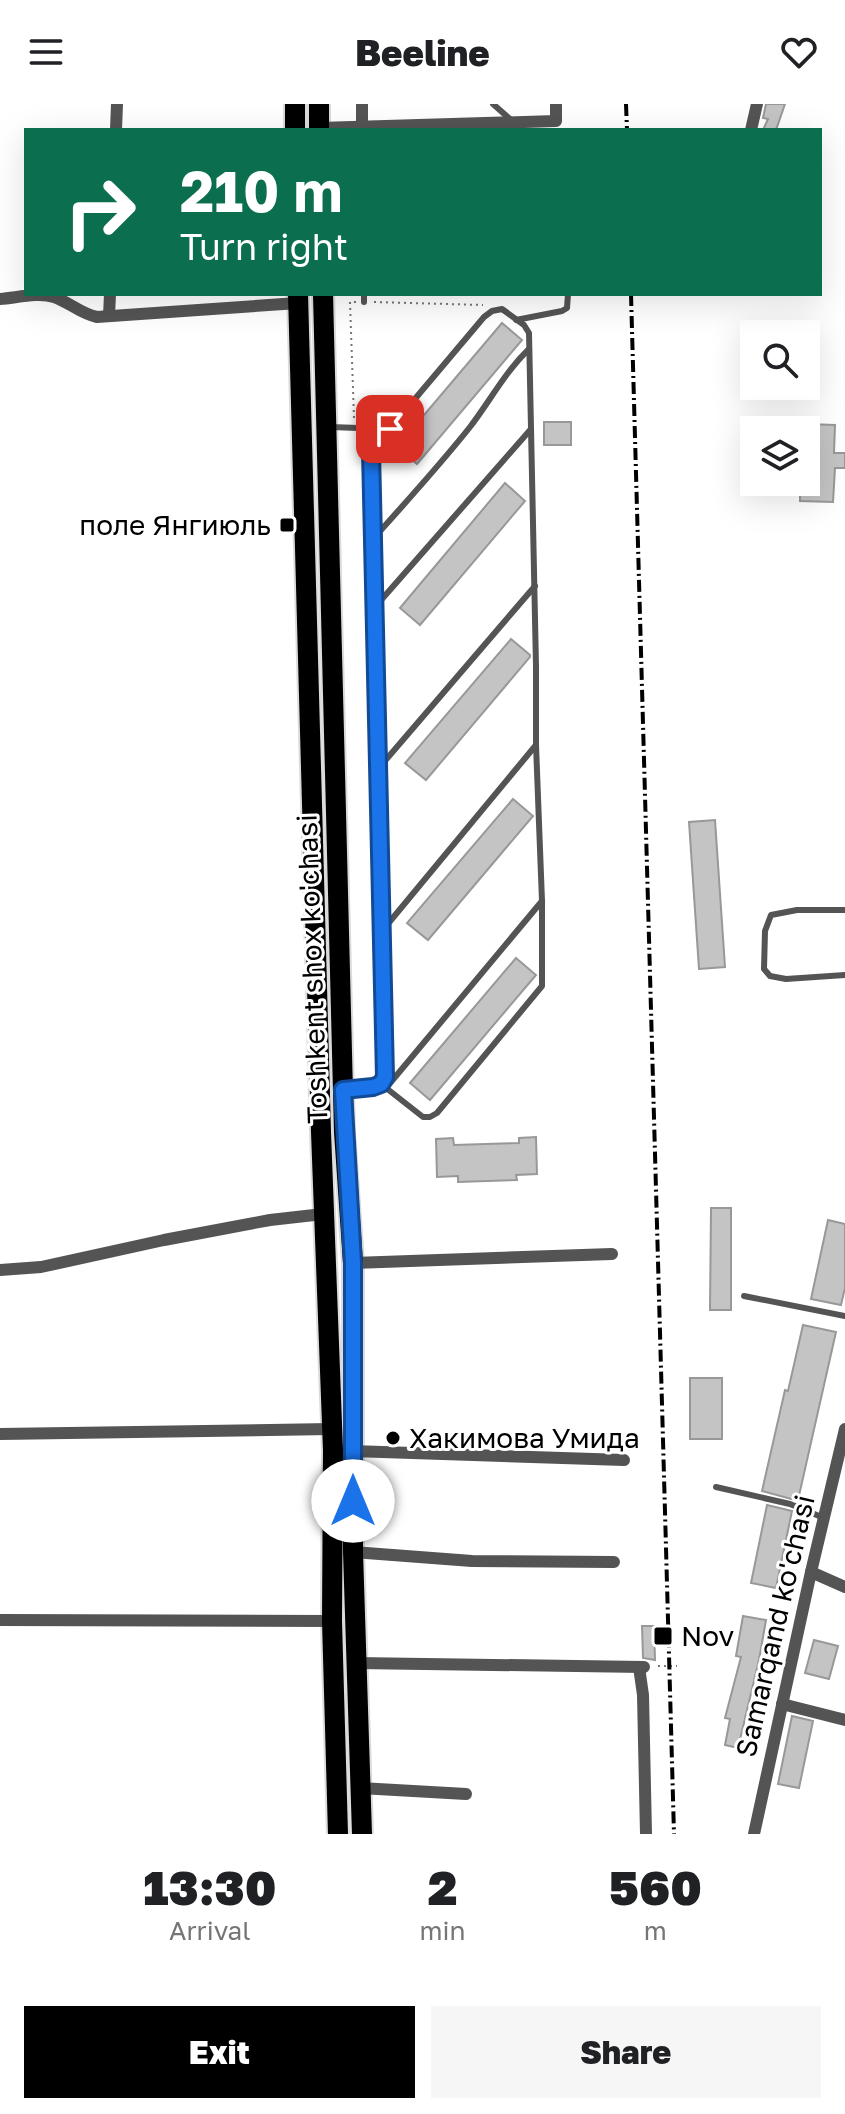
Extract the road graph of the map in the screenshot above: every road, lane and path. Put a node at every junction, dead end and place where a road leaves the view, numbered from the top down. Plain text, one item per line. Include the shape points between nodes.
1 (117, 104) edge
2 (295, 104) edge
3 (319, 104) edge
4 (362, 104) edge
5 (493, 104) edge
6 (556, 104) edge
7 (757, 104) edge
8 (514, 122) junction
9 (560, 125) edge
10 (116, 128) edge
11 (295, 128) edge
12 (319, 128) edge
13 (362, 128) edge
14 (751, 128) edge
15 (32, 296) edge
16 (48, 296) edge
17 (110, 296) edge
18 (323, 296) edge
19 (568, 296) edge
20 (364, 298) edge
21 (0, 299) edge
22 (298, 299) edge
23 (492, 311) junction
24 (109, 316) junction
25 (516, 320) junction
26 (529, 349) junction
27 (327, 427) junction
28 (354, 427) junction
29 (531, 429) junction
30 (371, 451) junction
31 (373, 539) junction
32 (535, 586) junction
33 (375, 608) junction
34 (536, 745) junction
35 (378, 769) junction
36 (542, 901) junction
37 (845, 910) edge
38 (382, 931) junction
39 (845, 975) edge
40 (384, 1086) junction
41 (343, 1090) junction
42 (321, 1132) junction
43 (344, 1132) junction
44 (323, 1214) junction
45 (612, 1254) dead end
46 (353, 1263) junction
47 (0, 1270) edge
48 (744, 1296) dead end
49 (845, 1316) edge
50 (331, 1429) junction
51 (845, 1429) edge
52 (0, 1434) edge
53 (352, 1451) junction
54 (624, 1460) dead end
55 (716, 1487) dead end
56 (824, 1518) junction
57 (353, 1552) junction
58 (614, 1562) dead end
59 (811, 1572) junction
60 (845, 1587) edge
61 (0, 1620) edge
62 (332, 1621) junction
63 (356, 1663) junction
64 (677, 1666) dead end
65 (642, 1667) junction
66 (782, 1704) junction
67 (845, 1720) edge
68 (360, 1788) junction
69 (466, 1794) dead end
70 (338, 1834) edge
71 (362, 1834) edge
72 (646, 1834) edge
73 (754, 1834) edge

1 - 10 street
2 - 11 main road
3 - 12 main road
4 - 13 street
5 - 8 lane
6 - 9 street
7 - 14 street
8 - 9 street
8 - 13 street
15 - 21 street
16 - 24 street via 90,315
17 - 24 street
18 - 27 main road, Toshkent shox ko'chasi
19 - 25 lane via 562,311
20 - 23 path via 481,304
20 - 28 path via 350,302
22 - 24 street
22 - 42 main road, Toshkent shox ko'chasi
23 - 25 lane via 502,309
23 - 30 lane
25 - 26 lane via 529,333
26 - 29 lane
26 - 31 lane via 430,476
27 - 28 lane
27 - 41 main road, Toshkent shox ko'chasi
28 - 30 lane via 366,436
29 - 32 lane
29 - 33 lane
30 - 31 lane
31 - 33 lane
32 - 34 lane
32 - 35 lane
33 - 35 lane
34 - 36 lane
34 - 38 lane
35 - 38 lane
36 - 40 lane
36 - 40 lane via 542,986 437,1113 423,1117
37 - 39 lane via 771,915 764,969 786,979
38 - 40 lane
40 - 41 lane
41 - 43 main road, Toshkent shox ko'chasi
42 - 43 main road
42 - 44 main road, Toshkent shox ko'chasi
43 - 46 main road, Toshkent shox ko'chasi
44 - 47 street via 224,1228 41,1267
44 - 50 main road, Toshkent shox ko'chasi
45 - 46 street
46 - 53 main road, Toshkent shox ko'chasi
48 - 49 lane
50 - 52 street
50 - 62 main road, Toshkent shox ko'chasi
51 - 56 street, Samarqand ko'chasi
53 - 54 street
53 - 57 main road, Toshkent shox ko'chasi
55 - 56 lane via 790,1504
56 - 59 street, Samarqand ko'chasi
57 - 58 street via 472,1561
57 - 63 main road, Toshkent shox ko'chasi
59 - 60 street
59 - 66 street, Samarqand ko'chasi
61 - 62 street
62 - 70 main road, Toshkent shox ko'chasi
63 - 65 street
63 - 68 main road, Toshkent shox ko'chasi
64 - 65 path
65 - 72 street
66 - 67 street
66 - 73 street, Samarqand ko'chasi
68 - 69 street
68 - 71 main road, Toshkent shox ko'chasi

